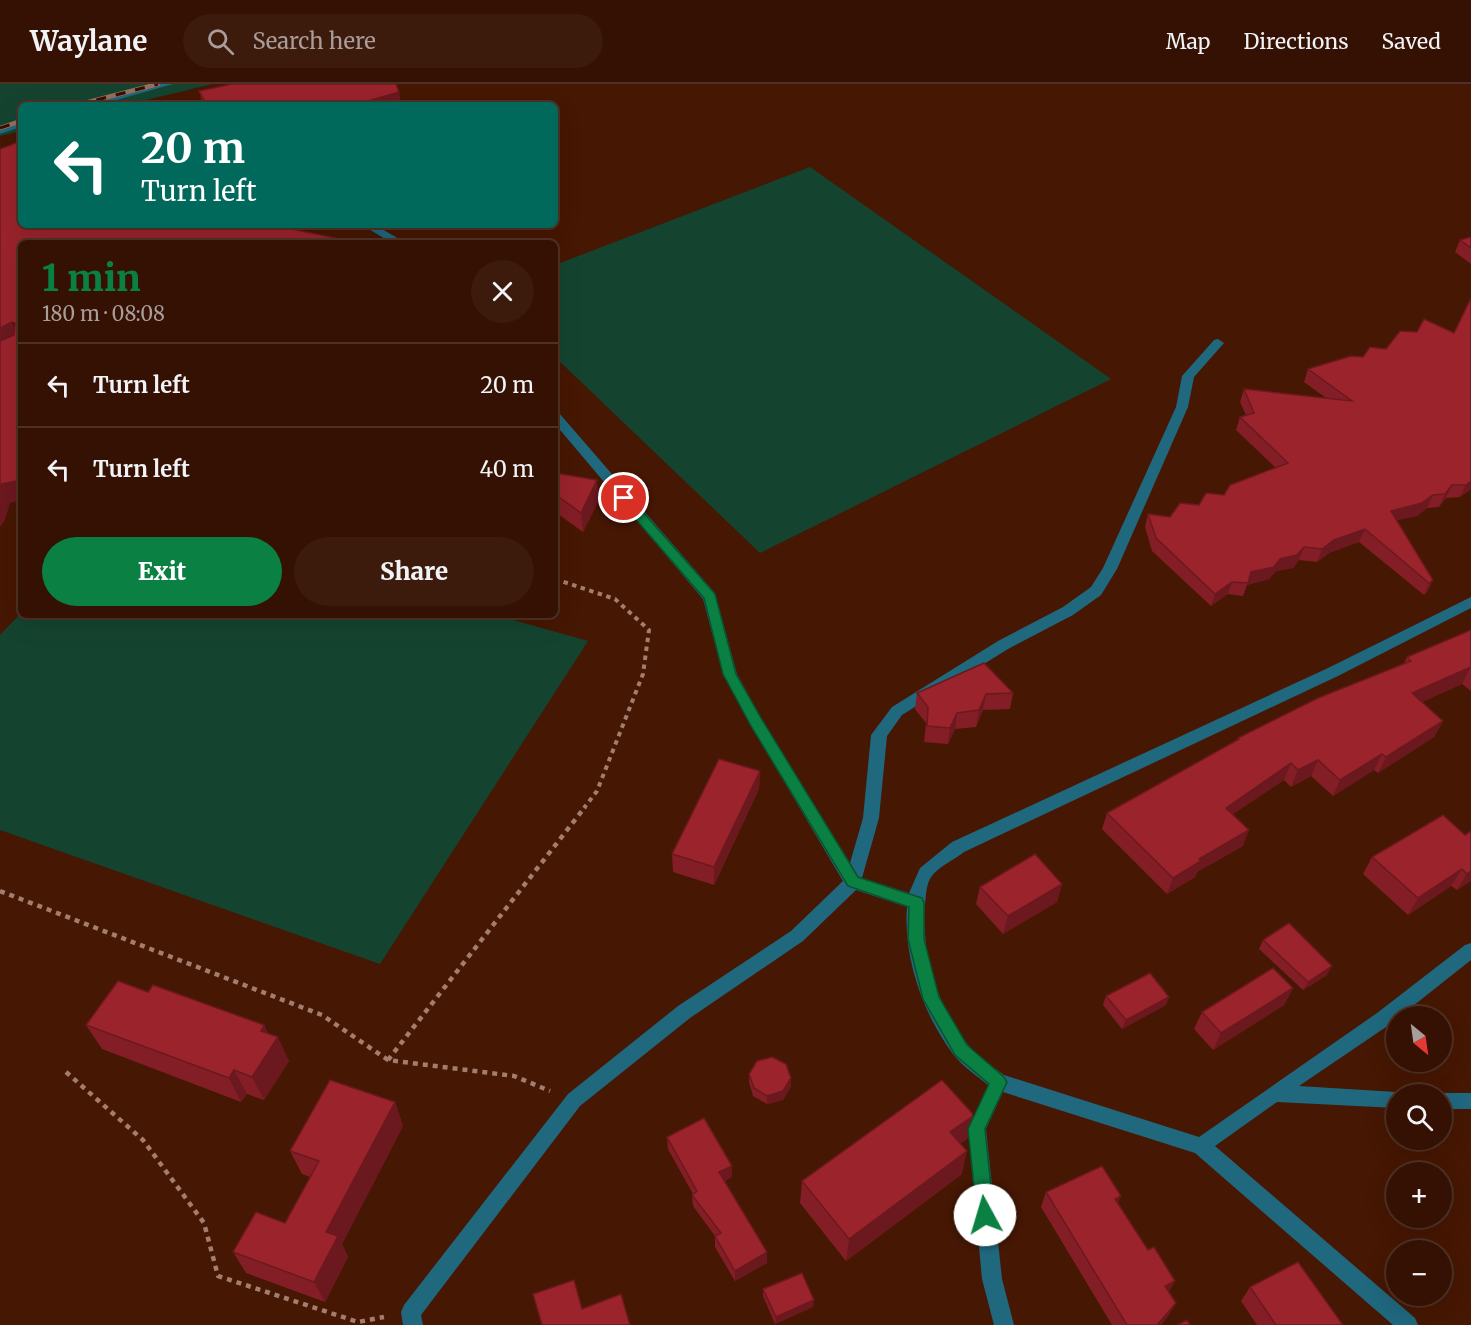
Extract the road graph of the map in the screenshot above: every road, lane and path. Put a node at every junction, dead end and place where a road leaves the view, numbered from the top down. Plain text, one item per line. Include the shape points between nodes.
1 (168, 84) edge
2 (99, 102) edge
3 (18, 125) edge
4 (0, 131) edge
5 (372, 228) edge
6 (394, 240) edge
7 (1218, 343) dead end
8 (558, 420) edge
9 (558, 580) edge
10 (1471, 602) edge
11 (853, 882) junction
12 (0, 891) edge
13 (917, 903) junction
14 (1471, 950) edge
15 (388, 1060) junction
16 (66, 1072) dead end
17 (998, 1082) junction
18 (1274, 1093) junction
19 (1386, 1099) edge
20 (574, 1100) junction
21 (1452, 1101) edge
22 (1471, 1101) edge
23 (1201, 1146) junction
24 (412, 1318) edge
25 (1004, 1325) edge
26 (1408, 1325) edge

1 - 2 street
3 - 4 street
5 - 6 street
7 - 11 street via 1188,376 1182,407 1110,569 1096,591 897,711 879,735 871,818
8 - 11 street via 710,597 730,674
9 - 15 path via 615,599 649,630 643,674 597,791
10 - 13 street via 1312,682 958,847 924,874
11 - 13 street
11 - 20 street via 796,936 684,1012
12 - 15 path via 322,1015
13 - 17 street via 916,939 931,999 961,1050
14 - 18 street via 1383,1019
15 - 20 path via 514,1076
16 - 24 path via 143,1140 204,1224 218,1276 358,1322
17 - 23 street
17 - 25 street via 977,1129 992,1279
18 - 19 street
18 - 23 street
20 - 24 street
21 - 22 street
23 - 26 street

